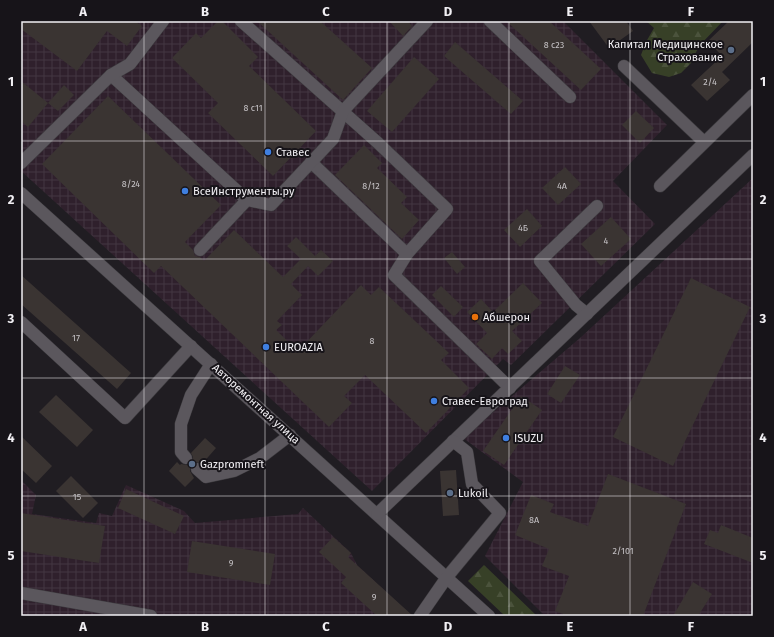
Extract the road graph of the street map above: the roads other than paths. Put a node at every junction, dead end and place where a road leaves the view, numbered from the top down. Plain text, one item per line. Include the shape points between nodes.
1 (163, 21) edge
2 (241, 21) edge
3 (427, 21) edge
4 (490, 21) edge
5 (624, 66) dead end
6 (111, 75) junction
7 (753, 95) edge
8 (570, 97) dead end
9 (343, 111) junction
10 (704, 142) junction
11 (753, 155) edge
12 (21, 162) edge
13 (311, 162) junction
14 (660, 186) dead end
15 (21, 193) edge
16 (247, 200) junction
17 (597, 206) dead end
18 (200, 250) dead end
19 (407, 254) junction
20 (587, 314) junction
21 (21, 322) edge
22 (191, 346) junction
23 (211, 364) junction
24 (510, 388) junction
25 (290, 435) junction
26 (453, 441) junction
27 (186, 458) dead end
28 (197, 469) dead end
29 (377, 514) junction
30 (447, 577) junction
31 (24, 596) edge
32 (151, 616) edge
33 (420, 616) edge
34 (489, 616) edge

1 - 6 street via 130,64
2 - 9 street
3 - 9 street
4 - 8 street
5 - 10 street
6 - 12 street
6 - 16 street
7 - 10 street
9 - 13 street via 333,139
9 - 19 street via 448,209
10 - 14 street
11 - 20 street
13 - 16 street via 272,205
13 - 19 street
15 - 22 street, Авторемонтная улица
16 - 18 street
17 - 20 street via 540,261 576,305
19 - 24 street via 394,275
20 - 24 street
21 - 22 street via 125,418
22 - 23 street, Авторемонтная улица
23 - 25 street, Авторемонтная улица
23 - 27 street via 191,394 182,424 180,452
24 - 26 street
25 - 28 street via 260,458 234,471 206,477
25 - 29 street, Авторемонтная улица
26 - 29 street
26 - 30 street via 467,452 472,484 500,513
29 - 30 street, Авторемонтная улица
30 - 33 street
30 - 34 street, Авторемонтная улица
31 - 32 street

